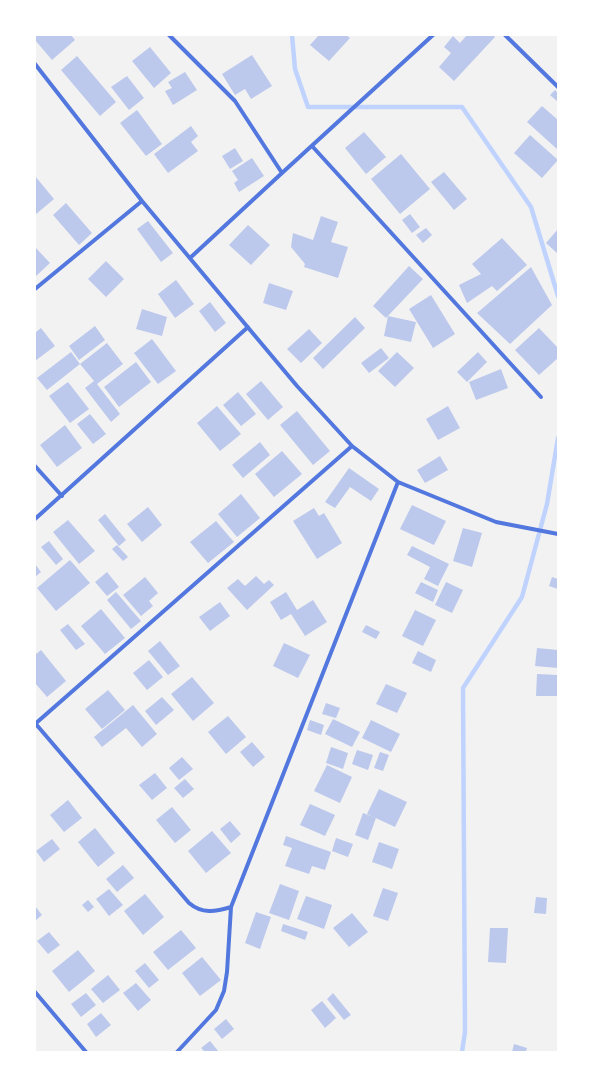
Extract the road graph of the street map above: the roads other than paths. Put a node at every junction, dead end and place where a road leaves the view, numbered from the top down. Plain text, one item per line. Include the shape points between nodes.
1 (169, 35) edge
2 (433, 35) edge
3 (505, 35) edge
4 (35, 64) edge
5 (558, 87) edge
6 (312, 146) junction
7 (282, 173) junction
8 (142, 201) junction
9 (190, 258) junction
10 (35, 290) edge
11 (248, 327) junction
12 (541, 397) dead end
13 (352, 446) junction
14 (35, 466) edge
15 (398, 482) junction
16 (62, 496) junction
17 (35, 519) edge
18 (558, 534) edge
19 (35, 724) edge
20 (231, 907) junction
21 (35, 992) edge
22 (86, 1052) edge
23 (177, 1052) edge

1 - 7 street via 235,101
2 - 6 street
3 - 5 street
4 - 8 street
6 - 7 street
6 - 12 street
7 - 9 street
8 - 9 street
8 - 10 street
9 - 11 street
11 - 13 street
11 - 16 street
13 - 15 street
13 - 19 street
14 - 16 street
15 - 18 street via 496,522
15 - 20 street
16 - 17 street
19 - 20 street via 189,903 207,912
20 - 23 street via 224,991 216,1010
21 - 22 street

